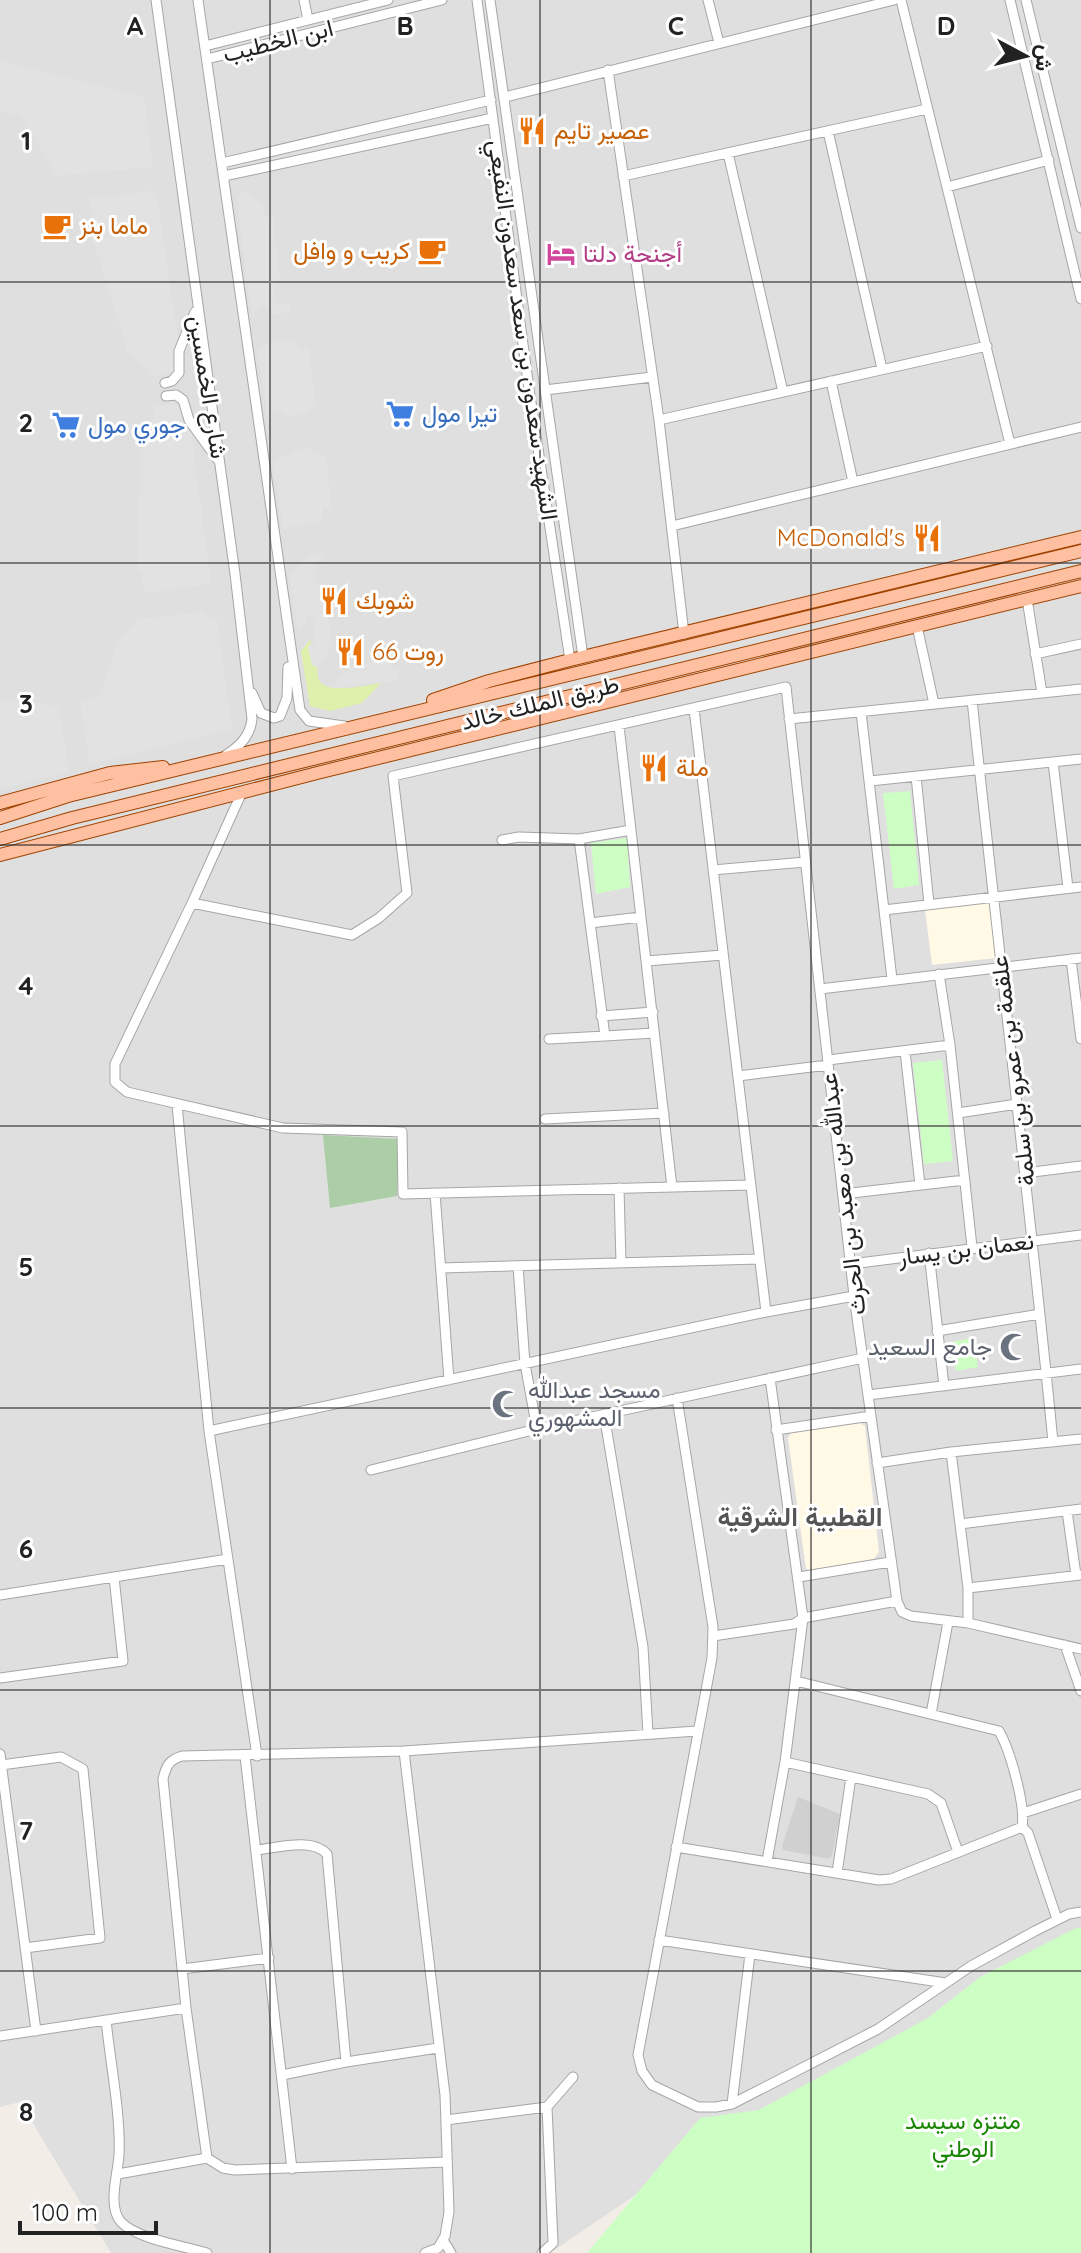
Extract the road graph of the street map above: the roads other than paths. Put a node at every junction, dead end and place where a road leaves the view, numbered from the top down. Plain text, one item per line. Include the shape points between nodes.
1 (156, 0) edge
2 (198, 0) edge
3 (304, 0) edge
4 (388, 0) edge
5 (442, 0) edge
6 (477, 0) edge
7 (490, 0) edge
8 (708, 0) edge
9 (894, 0) edge
10 (901, 0) edge
11 (1010, 0) edge
12 (1026, 0) edge
13 (308, 20) junction
14 (719, 43) junction
15 (205, 46) junction
16 (207, 59) junction
17 (608, 70) junction
18 (505, 97) junction
19 (491, 100) junction
20 (927, 109) junction
21 (493, 118) junction
22 (828, 131) junction
23 (728, 153) junction
24 (1049, 160) junction
25 (222, 163) junction
26 (224, 176) junction
27 (623, 176) junction
28 (947, 187) junction
29 (1080, 216) edge
30 (1081, 228) edge
31 (1081, 299) edge
32 (197, 308) junction
33 (987, 346) junction
34 (882, 369) junction
35 (652, 377) junction
36 (831, 381) junction
37 (165, 383) dead end
38 (545, 390) junction
39 (783, 392) junction
40 (166, 396) dead end
41 (659, 420) junction
42 (1081, 427) edge
43 (1010, 444) junction
44 (220, 463) junction
45 (853, 482) junction
46 (672, 526) junction
47 (1081, 537) edge
48 (1081, 551) edge
49 (1081, 571) edge
50 (1081, 586) edge
51 (1027, 599) junction
52 (917, 626) junction
53 (684, 634) junction
54 (1081, 644) edge
55 (289, 645) junction
56 (1035, 654) junction
57 (576, 658) junction
58 (248, 682) junction
59 (1081, 689) edge
60 (1042, 693) junction
61 (972, 700) junction
62 (934, 704) junction
63 (694, 709) junction
64 (861, 712) junction
65 (789, 719) junction
66 (619, 726) junction
67 (351, 727) junction
68 (1081, 759) edge
69 (218, 760) junction
70 (1053, 762) junction
71 (979, 770) junction
72 (916, 776) junction
73 (870, 781) junction
74 (242, 792) junction
75 (0, 803) edge
76 (0, 818) edge
77 (631, 830) junction
78 (0, 839) edge
79 (579, 839) junction
80 (502, 840) dead end
81 (0, 855) edge
82 (805, 862) junction
83 (713, 870) junction
84 (1081, 887) edge
85 (1068, 888) junction
86 (993, 897) junction
87 (192, 903) junction
88 (929, 904) junction
89 (884, 910) junction
90 (641, 917) junction
91 (590, 923) junction
92 (723, 955) junction
93 (1076, 959) edge
94 (646, 961) junction
95 (1000, 968) junction
96 (939, 974) junction
97 (892, 979) junction
98 (820, 989) junction
99 (653, 1012) junction
100 (601, 1016) junction
101 (654, 1033) junction
102 (1081, 1033) edge
103 (605, 1036) junction
104 (549, 1039) dead end
105 (1081, 1039) edge
106 (950, 1045) junction
107 (905, 1051) junction
108 (828, 1062) junction
109 (738, 1076) junction
110 (1017, 1104) junction
111 (177, 1105) junction
112 (664, 1113) junction
113 (958, 1113) junction
114 (545, 1119) dead end
115 (1081, 1166) edge
116 (1025, 1173) junction
117 (965, 1180) junction
118 (751, 1185) junction
119 (920, 1185) junction
120 (672, 1187) junction
121 (619, 1188) junction
122 (435, 1193) junction
123 (843, 1194) junction
124 (1081, 1235) edge
125 (1034, 1241) junction
126 (972, 1247) junction
127 (929, 1253) junction
128 (759, 1259) junction
129 (621, 1263) junction
130 (851, 1264) junction
131 (518, 1266) junction
132 (441, 1268) junction
133 (854, 1296) junction
134 (766, 1312) junction
135 (1040, 1314) junction
136 (937, 1331) junction
137 (863, 1358) junction
138 (525, 1364) junction
139 (1081, 1369) edge
140 (1046, 1373) junction
141 (770, 1378) junction
142 (449, 1380) junction
143 (944, 1386) junction
144 (868, 1395) junction
145 (677, 1398) junction
146 (604, 1414) junction
147 (871, 1416) junction
148 (537, 1429) junction
149 (776, 1430) junction
150 (209, 1431) junction
151 (1081, 1439) edge
152 (1053, 1442) junction
153 (951, 1452) junction
154 (877, 1463) junction
155 (371, 1470) dead end
156 (1081, 1509) edge
157 (1067, 1511) junction
158 (960, 1524) junction
159 (228, 1559) junction
160 (890, 1562) junction
161 (1078, 1575) edge
162 (114, 1577) junction
163 (799, 1577) junction
164 (968, 1588) junction
165 (0, 1595) edge
166 (897, 1601) junction
167 (803, 1618) junction
168 (948, 1622) junction
169 (968, 1623) junction
170 (713, 1636) junction
171 (1065, 1645) junction
172 (1081, 1649) edge
173 (0, 1678) edge
174 (796, 1681) junction
175 (1081, 1691) edge
176 (931, 1714) junction
177 (697, 1731) junction
178 (648, 1734) junction
179 (404, 1751) junction
180 (245, 1756) junction
181 (257, 1756) junction
182 (1, 1760) edge
183 (785, 1762) junction
184 (851, 1777) junction
185 (1081, 1794) edge
186 (1023, 1813) junction
187 (1022, 1827) junction
188 (676, 1847) junction
189 (256, 1850) junction
190 (958, 1852) junction
191 (767, 1861) junction
192 (837, 1873) junction
193 (1081, 1912) edge
194 (1057, 1919) junction
195 (659, 1940) junction
196 (25, 1948) junction
197 (750, 1954) junction
198 (269, 1958) junction
199 (182, 1969) junction
200 (946, 1983) junction
201 (186, 2008) junction
202 (106, 2020) junction
203 (36, 2031) junction
204 (0, 2036) edge
205 (438, 2048) junction
206 (346, 2062) junction
207 (282, 2075) junction
208 (573, 2077) dead end
209 (732, 2104) junction
210 (547, 2107) junction
211 (446, 2120) junction
212 (207, 2158) junction
213 (447, 2162) junction
214 (292, 2169) junction
215 (118, 2174) junction
216 (443, 2240) junction
217 (207, 2253) edge
218 (425, 2253) edge
219 (451, 2253) edge
220 (542, 2253) edge

1 - 32 street, شارع الخمسين
2 - 15 street, شارع الخمسين
3 - 13 street
4 - 13 street, ابن الخطيب
5 - 16 street, ابن الخطيب
6 - 19 street, الشهيد سعدون بن سعد سعدون النفيعي
7 - 18 street, الشهيد سعدون بن سعد سعدون النفيعي
8 - 14 street
9 - 14 street
10 - 20 street
11 - 24 street
12 - 29 street
13 - 15 street, ابن الخطيب
14 - 17 street
15 - 16 street, شارع الخمسين
16 - 25 street, شارع الخمسين
17 - 18 street
17 - 27 street
18 - 38 street, الشهيد سعدون بن سعد سعدون النفيعي
19 - 21 street, الشهيد سعدون بن سعد سعدون النفيعي
19 - 25 street
20 - 22 street
20 - 28 street
21 - 26 street
21 - 57 street, الشهيد سعدون بن سعد سعدون النفيعي via 529,389
22 - 23 street
22 - 34 street
23 - 27 street
23 - 39 street
24 - 28 street
24 - 31 street
25 - 26 street, شارع الخمسين
26 - 55 street, شارع الخمسين
27 - 35 street
28 - 33 street
29 - 30 street
32 - 37 street via 179,351 179,373
32 - 44 street, شارع الخمسين
33 - 34 street
33 - 43 street
34 - 36 street
35 - 38 street
35 - 41 street
36 - 39 street
36 - 45 street
38 - 57 street, الشهيد سعدون بن سعد سعدون النفيعي
39 - 41 street
40 - 44 street via 183,400 189,420
41 - 46 street
42 - 43 street
43 - 45 street
44 - 58 street, شارع الخمسين
45 - 46 street
46 - 53 street
47 - 53 main road
48 - 67 main road, طريق الملك خالد
49 - 78 main road, طريق الملك خالد
50 - 51 main road
51 - 52 main road
51 - 56 street
52 - 62 street
52 - 74 main road
53 - 57 main road
54 - 56 street
55 - 58 street via 287,698 280,716 261,713
55 - 67 street, شارع الخمسين via 300,710 309,721
56 - 60 street
57 - 67 main road
58 - 69 street, شارع الخمسين via 249,734
59 - 60 street
60 - 61 street
61 - 62 street
61 - 71 street, علقمة بن عمرو بن سلمة
62 - 64 street
63 - 65 street, عبدالله بن معبد بن الحرث via 786,687
63 - 66 street
63 - 83 street
64 - 65 street
64 - 73 street
65 - 82 street, عبدالله بن معبد بن الحرث
66 - 77 street
66 - 87 street via 393,776 407,893 352,935
67 - 69 main road, طريق الملك خالد
68 - 70 street
69 - 75 main road via 110,773
69 - 76 main road, طريق الملك خالد
70 - 71 street
70 - 85 street
71 - 72 street
71 - 86 street, علقمة بن عمرو بن سلمة
72 - 73 street
72 - 88 street
73 - 89 street
74 - 81 main road
74 - 87 street
77 - 79 street
77 - 90 street
79 - 80 street
79 - 91 street
82 - 83 street
82 - 98 street, عبدالله بن معبد بن الحرث
83 - 92 street
84 - 85 street
85 - 86 street
86 - 88 street
86 - 95 street, علقمة بن عمرو بن سلمة
87 - 111 street via 115,1064 115,1082 127,1092
88 - 89 street
89 - 97 street
90 - 91 street
90 - 94 street
91 - 100 street
92 - 94 street
92 - 109 street
93 - 95 street
93 - 102 street
94 - 99 street
95 - 96 street
95 - 110 street, علقمة بن عمرو بن سلمة
96 - 97 street
96 - 106 street
97 - 98 street
98 - 108 street, عبدالله بن معبد بن الحرث
99 - 100 street
99 - 101 street
100 - 103 street
101 - 103 street
101 - 112 street
102 - 105 street
103 - 104 street
106 - 107 street
106 - 113 street
107 - 108 street
107 - 119 street
108 - 109 street
108 - 123 street, عبدالله بن معبد بن الحرث
109 - 118 street
110 - 113 street
110 - 116 street, علقمة بن عمرو بن سلمة
111 - 122 street via 283,1128 402,1132 403,1194
111 - 150 street
112 - 114 street
112 - 120 street
113 - 117 street
115 - 116 street
116 - 125 street, علقمة بن عمرو بن سلمة
117 - 119 street
117 - 126 street
118 - 120 street
118 - 128 street
119 - 123 street
120 - 121 street
121 - 122 street
121 - 129 street
122 - 132 street
123 - 130 street, عبدالله بن معبد بن الحرث
124 - 125 street, نعمان بن يسار
125 - 126 street, نعمان بن يسار
125 - 135 street, علقمة بن عمرو بن سلمة
126 - 127 street, نعمان بن يسار
127 - 130 street, نعمان بن يسار
127 - 136 street
128 - 129 street
128 - 134 street
129 - 131 street
130 - 133 street, عبدالله بن معبد بن الحرث
131 - 132 street
131 - 138 street
132 - 142 street
133 - 134 street
133 - 137 street, عبدالله بن معبد بن الحرث
134 - 138 street
135 - 136 street
135 - 140 street, علقمة بن عمرو بن سلمة
136 - 143 street
137 - 141 street
137 - 144 street, عبدالله بن معبد بن الحرث
138 - 142 street
138 - 148 street
139 - 140 street
140 - 143 street
140 - 152 street, علقمة بن عمرو بن سلمة
141 - 145 street
141 - 149 street
142 - 150 street
143 - 144 street
144 - 147 street, عبدالله بن معبد بن الحرث
145 - 146 street
145 - 170 street
146 - 148 street
146 - 178 street via 643,1647
147 - 149 street
147 - 154 street, عبدالله بن معبد بن الحرث
148 - 155 street
149 - 163 street
150 - 159 street
151 - 152 street
152 - 153 street
153 - 154 street
153 - 158 street
154 - 160 street, عبدالله بن معبد بن الحرث
156 - 157 street
157 - 158 street
157 - 161 street
158 - 164 street
159 - 162 street
159 - 181 street
160 - 163 street
160 - 166 street, عبدالله بن معبد بن الحرث
161 - 164 street
162 - 165 street
162 - 173 street via 123,1661
163 - 167 street
164 - 169 street
166 - 167 street
166 - 168 street via 911,1616
167 - 170 street via 794,1624
167 - 174 street
168 - 169 street
168 - 176 street
169 - 171 street
170 - 177 street
171 - 172 street
171 - 175 street
174 - 176 street
174 - 183 street
176 - 186 street via 999,1731
177 - 178 street
177 - 188 street
178 - 179 street
179 - 181 street
179 - 205 street
180 - 181 street
180 - 189 street
180 - 199 street via 182,1756 165,1768
182 - 196 street
182 - 196 street via 61,1757 83,1769 100,1938
183 - 184 street
183 - 191 street
184 - 190 street via 936,1798
184 - 192 street
185 - 186 street
186 - 187 street
187 - 190 street
187 - 194 street
188 - 191 street
188 - 195 street
189 - 198 street
189 - 206 street via 310,1845 327,1854
190 - 192 street via 891,1879
191 - 192 street
193 - 194 street
194 - 200 street
195 - 197 street
195 - 209 street via 638,2055 642,2071 652,2085 698,2107
196 - 203 street
197 - 200 street
197 - 209 street
198 - 199 street
198 - 207 street
199 - 201 street
200 - 209 street via 878,2029
201 - 202 street
201 - 212 street
202 - 203 street
202 - 215 street
203 - 204 street
205 - 206 street
205 - 211 street
206 - 207 street
207 - 214 street
208 - 210 street
210 - 211 street
210 - 220 street via 553,2243
211 - 213 street
212 - 214 street via 235,2170
212 - 215 street
213 - 214 street
213 - 216 street via 449,2212
215 - 217 street via 115,2208 122,2223
216 - 218 street
216 - 219 street

